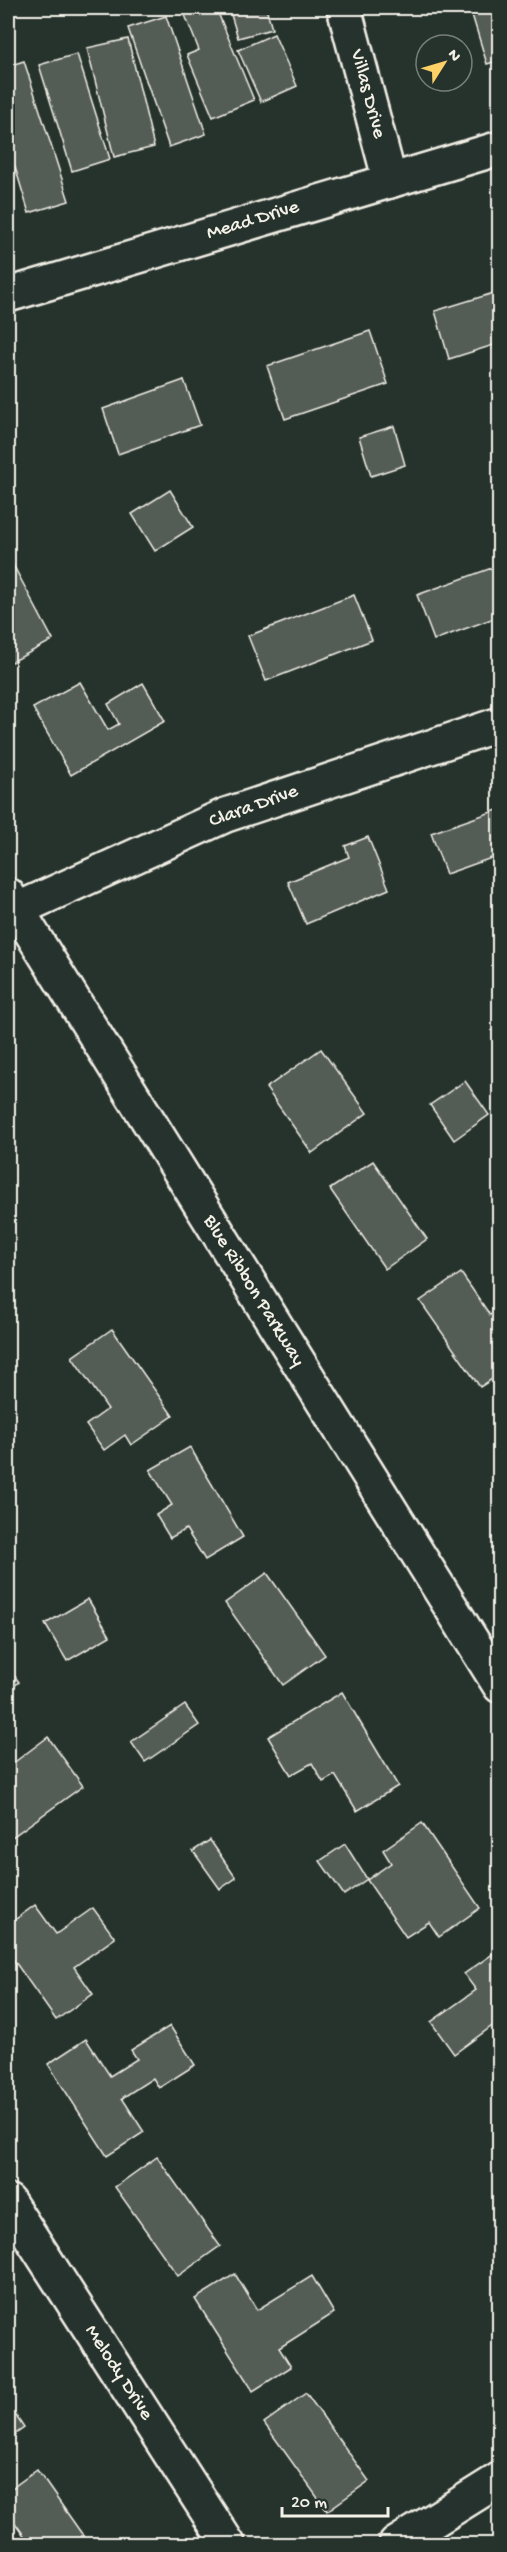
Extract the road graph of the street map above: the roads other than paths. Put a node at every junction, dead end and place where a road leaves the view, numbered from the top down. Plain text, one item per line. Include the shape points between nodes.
1 (344, 8) edge
2 (500, 148) edge
3 (390, 181) junction
4 (8, 295) edge
5 (500, 724) edge
6 (12, 902) edge
7 (500, 1686) edge
8 (8, 2201) edge
9 (500, 2479) edge
10 (228, 2544) edge
11 (396, 2544) edge

1 - 3 street, Villas Drive
2 - 3 street, Mead Drive
3 - 4 street, Mead Drive
5 - 6 street, Clara Drive via 226,815
6 - 7 street, Blue Ribbon Parkway
8 - 10 street, Melody Drive
9 - 11 street

